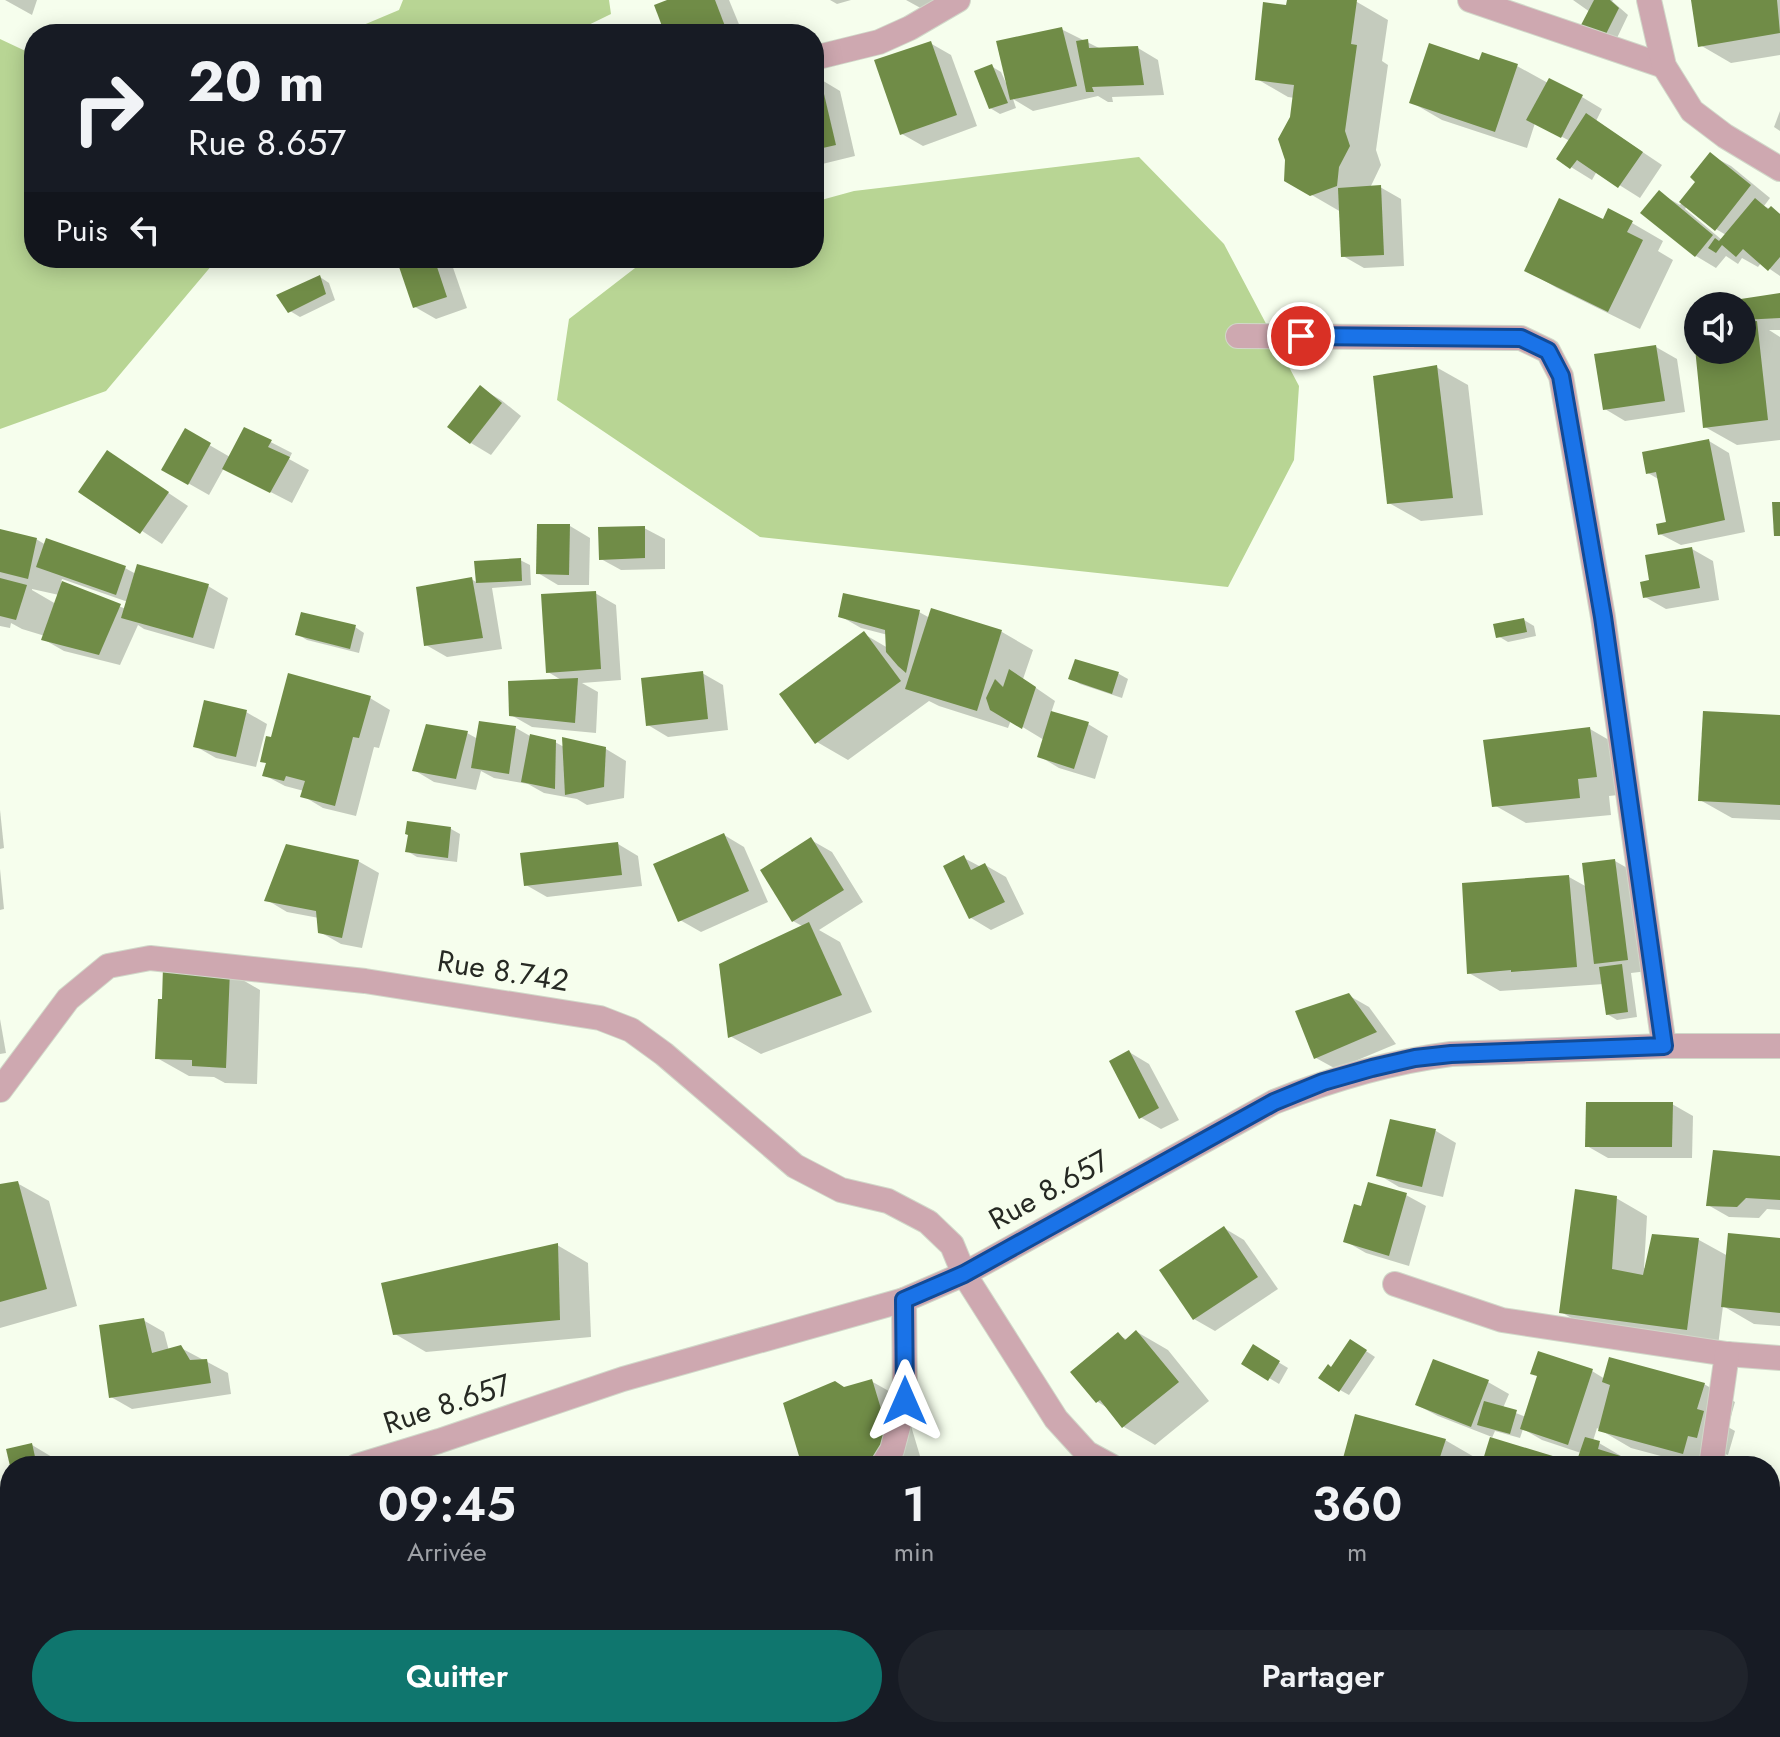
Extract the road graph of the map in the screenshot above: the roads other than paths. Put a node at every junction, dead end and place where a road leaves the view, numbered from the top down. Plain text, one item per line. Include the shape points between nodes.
1 (958, 0) edge
2 (1470, 0) edge
3 (1649, 0) edge
4 (824, 56) edge
5 (1664, 66) junction
6 (1780, 169) edge
7 (1238, 336) dead end
8 (1664, 1046) junction
9 (1780, 1046) edge
10 (0, 1090) edge
11 (964, 1274) junction
12 (1395, 1284) dead end
13 (904, 1300) junction
14 (1727, 1354) junction
15 (1780, 1358) edge
16 (390, 1456) edge
17 (888, 1456) edge
18 (1093, 1456) edge
19 (1712, 1456) edge

1 - 4 street via 879,42
2 - 5 street
3 - 5 street
5 - 6 street via 1692,111
7 - 8 street via 1521,338 1548,351 1561,376 1603,617
8 - 9 street, Rue 8.657
8 - 11 street, Rue 8.657 via 1451,1054 1323,1082 1274,1102
10 - 11 street, Rue 8.742 via 68,999 108,966 150,958 365,981 600,1018 631,1030 664,1054 795,1166 841,1190 888,1201 928,1222 952,1245
11 - 13 street, Rue 8.657
11 - 18 street, Rue 8.742 via 1056,1419
12 - 14 street via 1502,1320
13 - 16 street, Rue 8.657 via 623,1379
13 - 17 street via 905,1401
14 - 15 street
14 - 19 street

